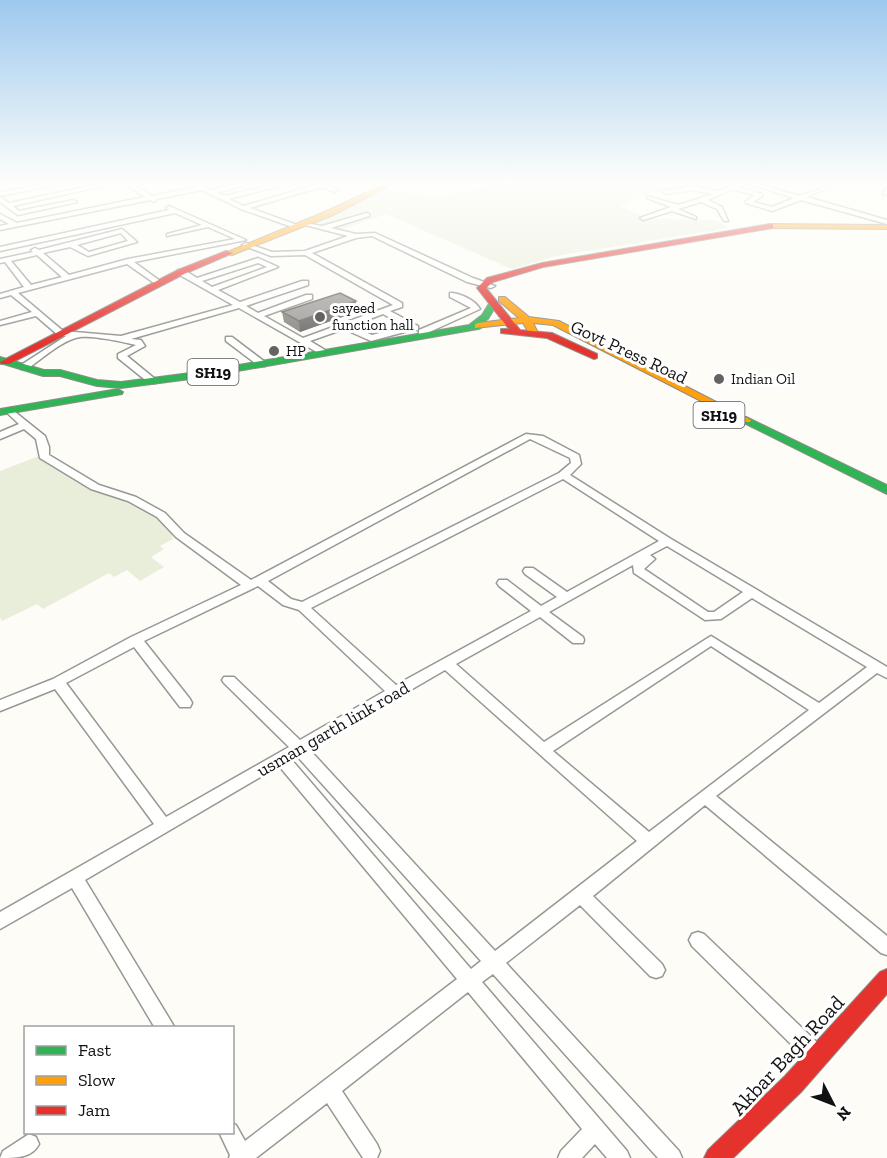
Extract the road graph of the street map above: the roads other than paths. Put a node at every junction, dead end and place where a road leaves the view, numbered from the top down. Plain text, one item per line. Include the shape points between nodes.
1 (48, 237) edge
2 (97, 237) edge
3 (129, 237) edge
4 (234, 237) edge
5 (264, 237) edge
6 (353, 237) edge
7 (379, 237) edge
8 (709, 237) edge
9 (93, 238) junction
10 (0, 239) edge
11 (24, 242) junction
12 (246, 243) junction
13 (70, 244) junction
14 (10, 246) junction
15 (112, 248) junction
16 (190, 248) junction
17 (0, 249) edge
18 (38, 252) junction
19 (306, 254) junction
20 (211, 259) junction
21 (3, 260) edge
22 (131, 261) junction
23 (181, 272) junction
24 (69, 278) junction
25 (197, 280) junction
26 (157, 283) junction
27 (304, 283) dead end
28 (81, 285) dead end
29 (487, 285) junction
30 (29, 288) junction
31 (213, 289) junction
32 (12, 292) junction
33 (453, 295) dead end
34 (0, 296) edge
35 (309, 297) dead end
36 (493, 304) junction
37 (240, 305) junction
38 (387, 313) dead end
39 (36, 314) junction
40 (259, 315) junction
41 (0, 323) edge
42 (517, 325) junction
43 (347, 327) dead end
44 (412, 327) junction
45 (470, 328) junction
46 (61, 333) junction
47 (424, 333) junction
48 (229, 339) dead end
49 (303, 340) junction
50 (322, 352) junction
51 (2, 361) edge
52 (262, 364) junction
53 (24, 367) junction
54 (152, 381) junction
55 (120, 389) junction
56 (95, 391) junction
57 (5, 412) edge
58 (24, 426) junction
59 (0, 436) edge
60 (563, 475) junction
61 (887, 490) edge
62 (887, 499) edge
63 (667, 541) junction
64 (530, 571) dead end
65 (255, 583) junction
66 (503, 583) dead end
67 (749, 593) junction
68 (566, 597) junction
69 (303, 607) junction
70 (540, 612) junction
71 (136, 640) junction
72 (578, 640) dead end
73 (447, 664) junction
74 (882, 670) edge
75 (229, 680) dead end
76 (58, 682) junction
77 (395, 692) junction
78 (184, 703) dead end
79 (0, 706) edge
80 (819, 710) junction
81 (300, 749) junction
82 (543, 750) junction
83 (282, 759) junction
84 (705, 796) junction
85 (164, 826) junction
86 (648, 841) junction
87 (75, 878) junction
88 (581, 895) junction
89 (0, 921) edge
90 (698, 940) dead end
91 (887, 947) edge
92 (493, 963) junction
93 (656, 970) dead end
94 (887, 979) edge
95 (469, 981) junction
96 (165, 1026) edge
97 (817, 1056) junction
98 (329, 1089) junction
99 (595, 1130) junction
100 (230, 1134) edge
101 (29, 1144) dead end
102 (370, 1151) dead end
103 (242, 1157) edge
104 (10, 1158) edge
105 (568, 1158) edge
106 (620, 1158) edge
107 (672, 1158) edge
108 (716, 1158) edge

1 - 11 street
2 - 9 street
3 - 15 street via 134,242
4 - 12 street
5 - 12 main road
6 - 19 street
7 - 29 street
8 - 29 main road via 536,269
9 - 13 street
9 - 15 street
10 - 14 street
11 - 14 street
11 - 18 street
12 - 16 street
12 - 19 street via 271,254
12 - 20 main road
13 - 15 street via 87,254
13 - 18 street
14 - 17 street
15 - 22 street
16 - 20 street
16 - 22 street
18 - 21 street
18 - 24 street
19 - 49 street via 400,305
20 - 23 main road
21 - 30 street
22 - 24 street
22 - 26 street
23 - 25 street
23 - 26 main road
24 - 28 street
24 - 30 street
25 - 31 street
25 - 31 street via 258,260 274,267
26 - 46 main road
27 - 37 street
29 - 36 main road via 482,288 484,295
29 - 42 main road
30 - 32 street
31 - 37 street
32 - 34 street
32 - 39 street
33 - 47 street via 476,309
35 - 40 street
36 - 42 main road
36 - 45 main road via 485,317
37 - 40 street
37 - 46 street via 121,339
38 - 44 street
39 - 41 street
39 - 46 street
40 - 49 street
42 - 45 main road, SH19
42 - 55 main road, SH19
42 - 61 main road, SH19 via 539,319 556,323
42 - 62 main road, Govt Press Road / SH19 via 549,335 704,407
43 - 44 street via 371,338
44 - 47 street
45 - 47 main road, SH19
46 - 51 main road
47 - 50 main road, SH19
48 - 52 street
49 - 50 street
50 - 52 main road, SH19
51 - 53 main road, SH19
52 - 54 main road, SH19
53 - 54 street via 72,337 116,343 134,341 141,346 121,356
53 - 56 main road, SH19 via 60,373
54 - 55 main road, SH19
55 - 56 main road, SH19
55 - 56 main road
56 - 57 main road
57 - 58 street
58 - 59 street
58 - 65 street via 40,438 44,456 95,487 161,514 180,535
60 - 63 street
60 - 65 street via 576,464 575,457 528,436
60 - 69 street
63 - 67 street
63 - 68 street, usman garth link road
64 - 68 street
65 - 69 street
65 - 71 street
66 - 70 street
67 - 67 street via 710,617 637,568 670,547
67 - 74 street
68 - 70 street, usman garth link road
69 - 77 street
70 - 72 street
70 - 73 street, usman garth link road
71 - 76 street
71 - 78 street
73 - 77 street, usman garth link road
73 - 82 street
74 - 80 street
75 - 81 street
76 - 79 street
76 - 85 street
77 - 81 street, usman garth link road
80 - 82 street via 711,639
80 - 84 street
81 - 83 street, usman garth link road
81 - 92 street
82 - 86 street
83 - 85 street, usman garth link road
83 - 95 street
84 - 86 street
84 - 91 street
85 - 87 street, usman garth link road
86 - 88 street
87 - 89 street, usman garth link road
87 - 96 street
88 - 92 street
88 - 93 street
90 - 97 street
92 - 95 street
92 - 107 street
94 - 97 main road, Akbar Bagh Road
95 - 98 street
95 - 99 street
97 - 108 main road, Akbar Bagh Road
98 - 102 street
98 - 103 street
99 - 105 street
99 - 106 street
100 - 103 street
101 - 104 street

